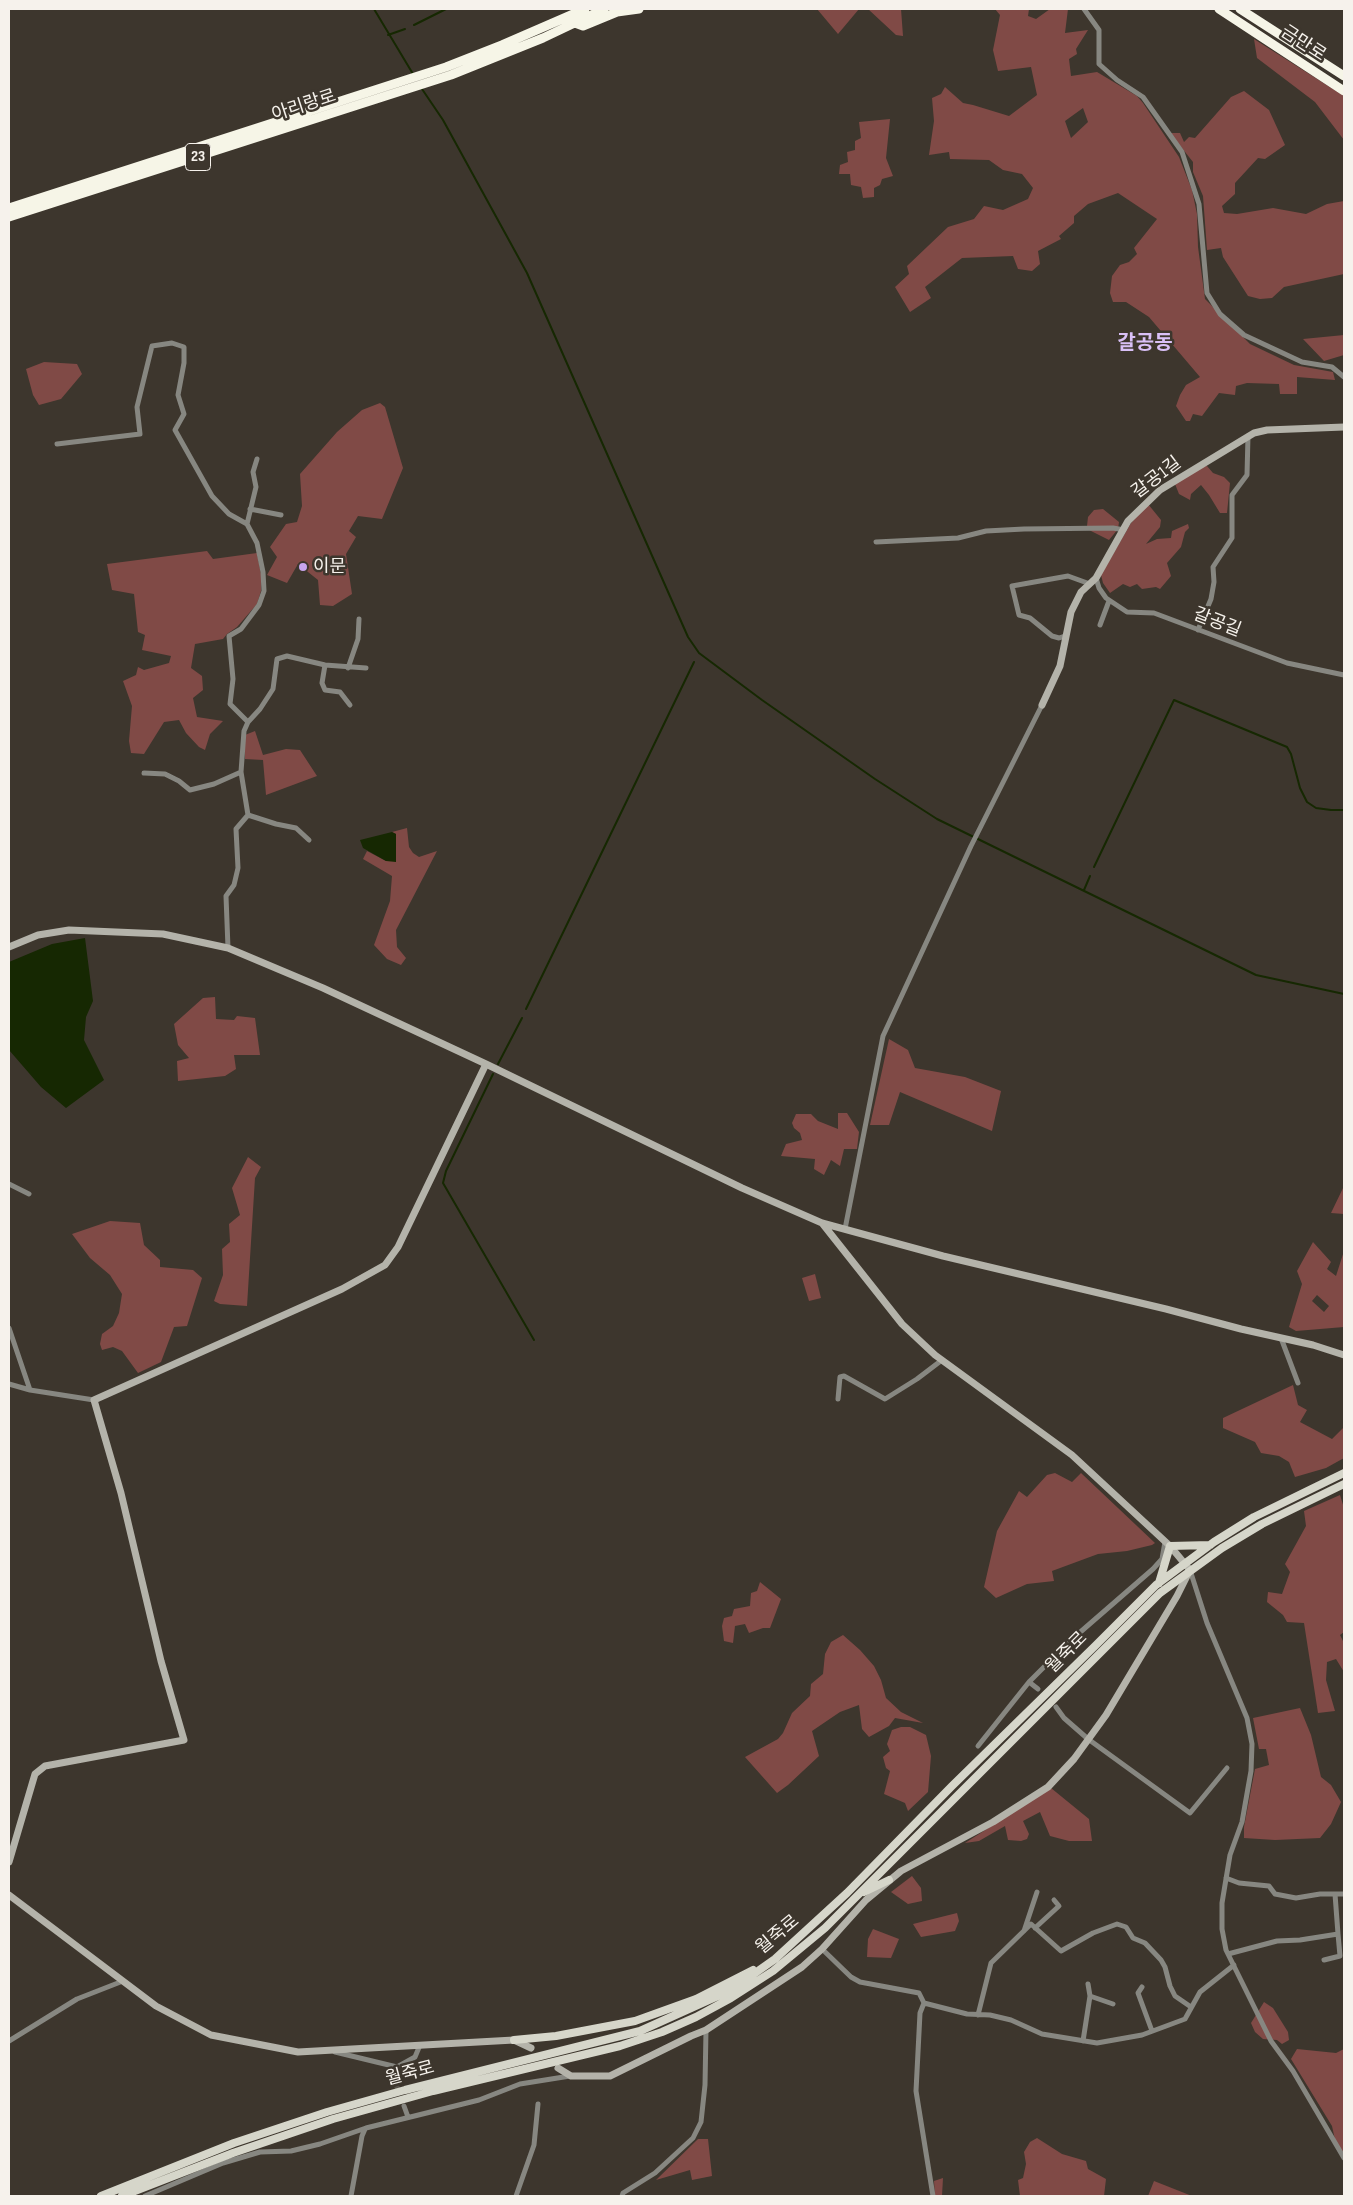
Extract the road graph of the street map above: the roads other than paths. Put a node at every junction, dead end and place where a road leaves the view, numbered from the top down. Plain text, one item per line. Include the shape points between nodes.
1 (584, 9) edge
2 (604, 9) edge
3 (638, 9) edge
4 (1084, 9) edge
5 (1219, 9) edge
6 (1240, 9) edge
7 (575, 23) junction
8 (448, 71) junction
9 (1344, 76) edge
10 (1344, 90) edge
11 (384, 93) junction
12 (9, 208) edge
13 (9, 218) edge
14 (1344, 377) edge
15 (1344, 427) edge
16 (1248, 436) junction
17 (58, 444) dead end
18 (257, 459) dead end
19 (250, 509) junction
20 (281, 515) dead end
21 (246, 524) junction
22 (1124, 530) junction
23 (876, 542) dead end
24 (1096, 578) junction
25 (1090, 584) junction
26 (1109, 600) junction
27 (359, 619) dead end
28 (1100, 625) dead end
29 (1198, 630) junction
30 (1065, 636) junction
31 (325, 665) junction
32 (348, 668) junction
33 (366, 668) dead end
34 (1344, 675) edge
35 (350, 705) dead end
36 (1042, 705) joint
37 (248, 722) junction
38 (241, 772) junction
39 (144, 773) dead end
40 (248, 815) junction
41 (309, 840) dead end
42 (9, 947) edge
43 (228, 948) junction
44 (486, 1064) junction
45 (9, 1184) edge
46 (29, 1194) dead end
47 (822, 1223) junction
48 (845, 1229) junction
49 (9, 1328) edge
50 (1281, 1338) junction
51 (1344, 1356) edge
52 (942, 1360) junction
53 (1298, 1383) dead end
54 (9, 1384) edge
55 (30, 1390) junction
56 (838, 1399) dead end
57 (94, 1400) junction
58 (1344, 1473) edge
59 (1344, 1484) edge
60 (1167, 1544) junction
61 (1210, 1545) junction
62 (1187, 1567) junction
63 (1159, 1582) junction
64 (1029, 1682) junction
65 (1038, 1688) dead end
66 (1056, 1706) dead end
67 (1088, 1740) junction
68 (978, 1746) dead end
69 (1227, 1768) dead end
70 (9, 1862) edge
71 (1226, 1878) junction
72 (889, 1880) junction
73 (1037, 1892) dead end
74 (860, 1894) junction
75 (1335, 1894) junction
76 (1344, 1894) edge
77 (9, 1895) edge
78 (1054, 1900) dead end
79 (1035, 1928) junction
80 (1024, 1931) junction
81 (1338, 1934) junction
82 (822, 1949) junction
83 (1228, 1954) junction
84 (775, 1959) junction
85 (1324, 1960) dead end
86 (1234, 1965) junction
87 (123, 1981) junction
88 (1088, 1984) dead end
89 (1142, 1987) dead end
90 (1090, 1996) junction
91 (924, 2003) junction
92 (1113, 2004) dead end
93 (1191, 2007) junction
94 (978, 2015) junction
95 (706, 2030) junction
96 (1152, 2031) junction
97 (514, 2040) junction
98 (9, 2041) edge
99 (1084, 2041) junction
100 (420, 2045) junction
101 (531, 2048) dead end
102 (328, 2050) junction
103 (397, 2066) junction
104 (558, 2068) dead end
105 (571, 2076) junction
106 (394, 2079) tunnel mouth
107 (538, 2104) dead end
108 (404, 2106) dead end
109 (408, 2118) junction
110 (366, 2128) junction
111 (1344, 2158) edge
112 (101, 2196) edge
113 (122, 2196) edge
114 (145, 2196) edge
115 (351, 2196) edge
116 (516, 2196) edge
117 (622, 2196) edge
118 (933, 2196) edge

1 - 8 highway, 아리랑로 / 23
2 - 7 highway, 아리랑로 / 23
3 - 7 highway via 617,12 583,26
4 - 14 street via 1099,30 1099,64 1142,97 1182,152 1199,204 1207,293 1220,314 1244,335 1302,362 1332,367
5 - 10 highway, 금만로
6 - 9 highway, 금만로
7 - 8 highway, 아리랑로 / 23
8 - 11 highway, 아리랑로 / 23
11 - 12 highway, 아리랑로 / 23
11 - 13 highway, 아리랑로 / 23
15 - 16 street, 갈공1길 via 1266,430
16 - 22 street, 갈공1길 via 1160,490 1128,521
16 - 29 street via 1247,475 1232,495 1232,538 1213,567 1210,599
17 - 21 street via 140,434 137,407 152,346 172,343 184,347 178,395 184,414 175,430 212,496 229,514
18 - 19 street via 253,472 256,487
19 - 20 street
19 - 21 street
21 - 37 street via 257,543 264,591 259,605 241,629 229,636 228,645 233,679 230,704
22 - 23 street via 1024,528 986,531 958,538
22 - 24 street, 갈공1길
24 - 25 street, 갈공1길
24 - 26 street, 갈공길 via 1099,588
25 - 30 street, 갈공1길 via 1070,612
25 - 30 street via 1068,576 1012,586 1019,615 1030,618 1052,636
26 - 28 street
26 - 29 street, 갈공길 via 1127,612 1154,613
27 - 32 street via 358,639
29 - 34 street, 갈공길 via 1287,663
30 - 36 street, 갈공1길 via 1060,666
31 - 32 street
31 - 35 street via 322,683 325,690 340,692
31 - 37 street via 287,656 277,658 272,689 260,710
32 - 33 street
36 - 48 street via 971,846 883,1036
37 - 38 street
38 - 39 street via 190,790 166,774
38 - 40 street
40 - 41 street via 289,825
40 - 43 street via 236,830 238,868 234,885 226,896
42 - 43 street via 38,935 70,930 163,934
43 - 44 street
44 - 47 street via 742,1188
44 - 57 street via 398,1247 385,1265 342,1289
45 - 46 street
47 - 48 street
47 - 52 street via 902,1324
48 - 50 street
49 - 55 street
50 - 51 street
50 - 53 street
52 - 56 street via 885,1399 844,1376 840,1377
52 - 60 street via 1072,1455
54 - 55 street
55 - 57 street
57 - 70 street via 121,1492 161,1661 184,1740 45,1766 34,1774
58 - 61 main road, 월죽로 via 1254,1517
59 - 62 main road, 월죽로 via 1262,1524
60 - 61 main road
60 - 62 street
60 - 63 main road
60 - 64 street via 1162,1559 1153,1569 1070,1641
61 - 62 main road, 월죽로
62 - 63 main road, 월죽로
62 - 67 street via 1177,1596
62 - 71 street via 1247,1718 1252,1744 1242,1822
62 - 74 main road, 월죽로
63 - 84 main road, 월죽로 via 847,1893
64 - 65 street
64 - 68 street
66 - 67 street
67 - 69 street via 1190,1813
67 - 72 street via 1048,1786 993,1822 901,1870
71 - 75 street via 1239,1883 1269,1886 1275,1894 1296,1898
71 - 83 street via 1222,1928
72 - 74 main road
72 - 82 street via 866,1900
73 - 80 street
74 - 113 main road, 월죽로 via 772,1972 704,2012 662,2032 620,2046 334,2119 233,2153
75 - 76 street
75 - 81 street
77 - 87 street
78 - 79 street via 1059,1906
79 - 80 street via 1031,1924
79 - 93 street via 1061,1950 1109,1927 1118,1924 1126,1928 1133,1938 1145,1942 1161,1960 1176,1996
80 - 94 street via 991,1963
81 - 83 street via 1277,1941
81 - 85 street via 1340,1956
82 - 91 street via 860,1982 919,1993
82 - 95 street via 802,1967
83 - 86 street
84 - 97 main road via 696,1999 635,2021 556,2036
84 - 112 main road, 월죽로 via 732,1990 640,2030 327,2112 234,2143
86 - 93 street via 1200,1992
86 - 111 street via 1271,2041
87 - 98 street via 77,1999
87 - 102 street via 156,2006 211,2034 298,2052
88 - 90 street
89 - 96 street via 1138,1993
90 - 92 street
90 - 99 street
91 - 94 street
91 - 118 street via 920,2013 916,2091
93 - 96 street via 1184,2019
94 - 99 street via 1011,2020 1042,2034
95 - 105 street via 610,2076
95 - 117 street via 701,2122 693,2138 655,2173
96 - 99 street via 1097,2044
97 - 100 street
97 - 101 street
100 - 102 street
100 - 103 street via 415,2057
102 - 103 street
103 - 106 street
104 - 105 street
105 - 109 street via 520,2084 479,2100
107 - 116 street via 534,2145
108 - 109 street
109 - 110 street
110 - 114 street via 320,2144 291,2151 260,2152 223,2163
110 - 115 street

